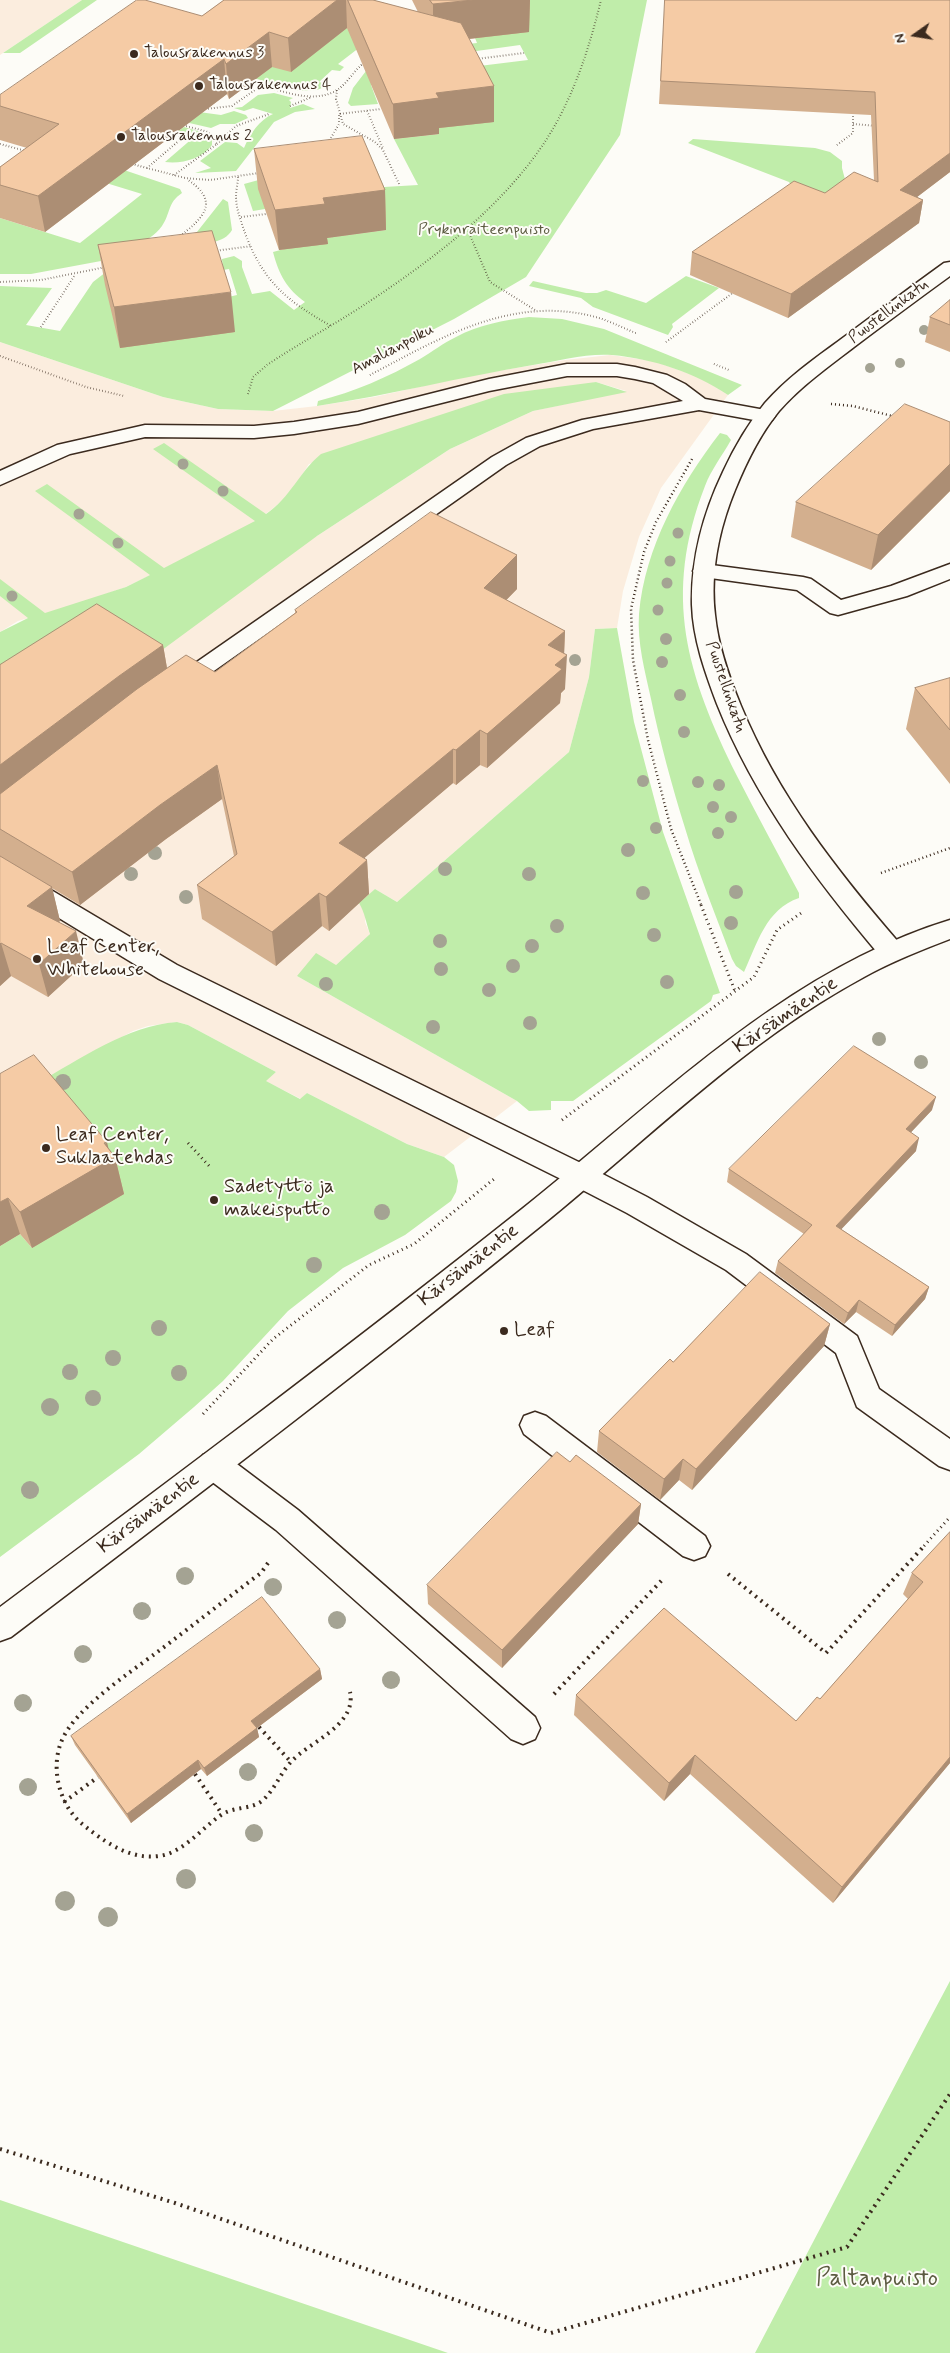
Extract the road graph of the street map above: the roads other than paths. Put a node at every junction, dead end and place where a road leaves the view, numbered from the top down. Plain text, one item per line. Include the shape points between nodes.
1 (950, 267) edge
2 (699, 404) junction
3 (765, 416) junction
4 (0, 479) edge
5 (704, 571) junction
6 (950, 571) edge
7 (158, 700) edge
8 (0, 871) edge
9 (950, 930) edge
10 (892, 952) junction
11 (581, 1176) junction
12 (535, 1425) dead end
13 (950, 1456) edge
14 (214, 1465) junction
15 (694, 1546) road end
16 (0, 1626) edge
17 (522, 1728) road end

1 - 3 street, Puustellinkatu via 817,366
2 - 3 street
2 - 4 street via 678,388 644,375 617,370 567,370 472,389 358,418 294,428 254,432 145,430 64,449
2 - 7 street via 589,424 532,442 499,461
3 - 5 street, Puustellinkatu via 724,490 711,526
5 - 6 street via 803,584 838,608 899,591
5 - 10 street, Puustellinkatu via 703,605 714,665 747,749 772,794 840,892
8 - 11 street via 168,972
9 - 10 street, Kärsämäentie
10 - 11 street, Kärsämäentie via 843,976 759,1030
11 - 13 street via 736,1262 847,1345 868,1398
11 - 14 street, Kärsämäentie
12 - 15 street
14 - 16 street, Kärsämäentie
14 - 17 street via 287,1520

